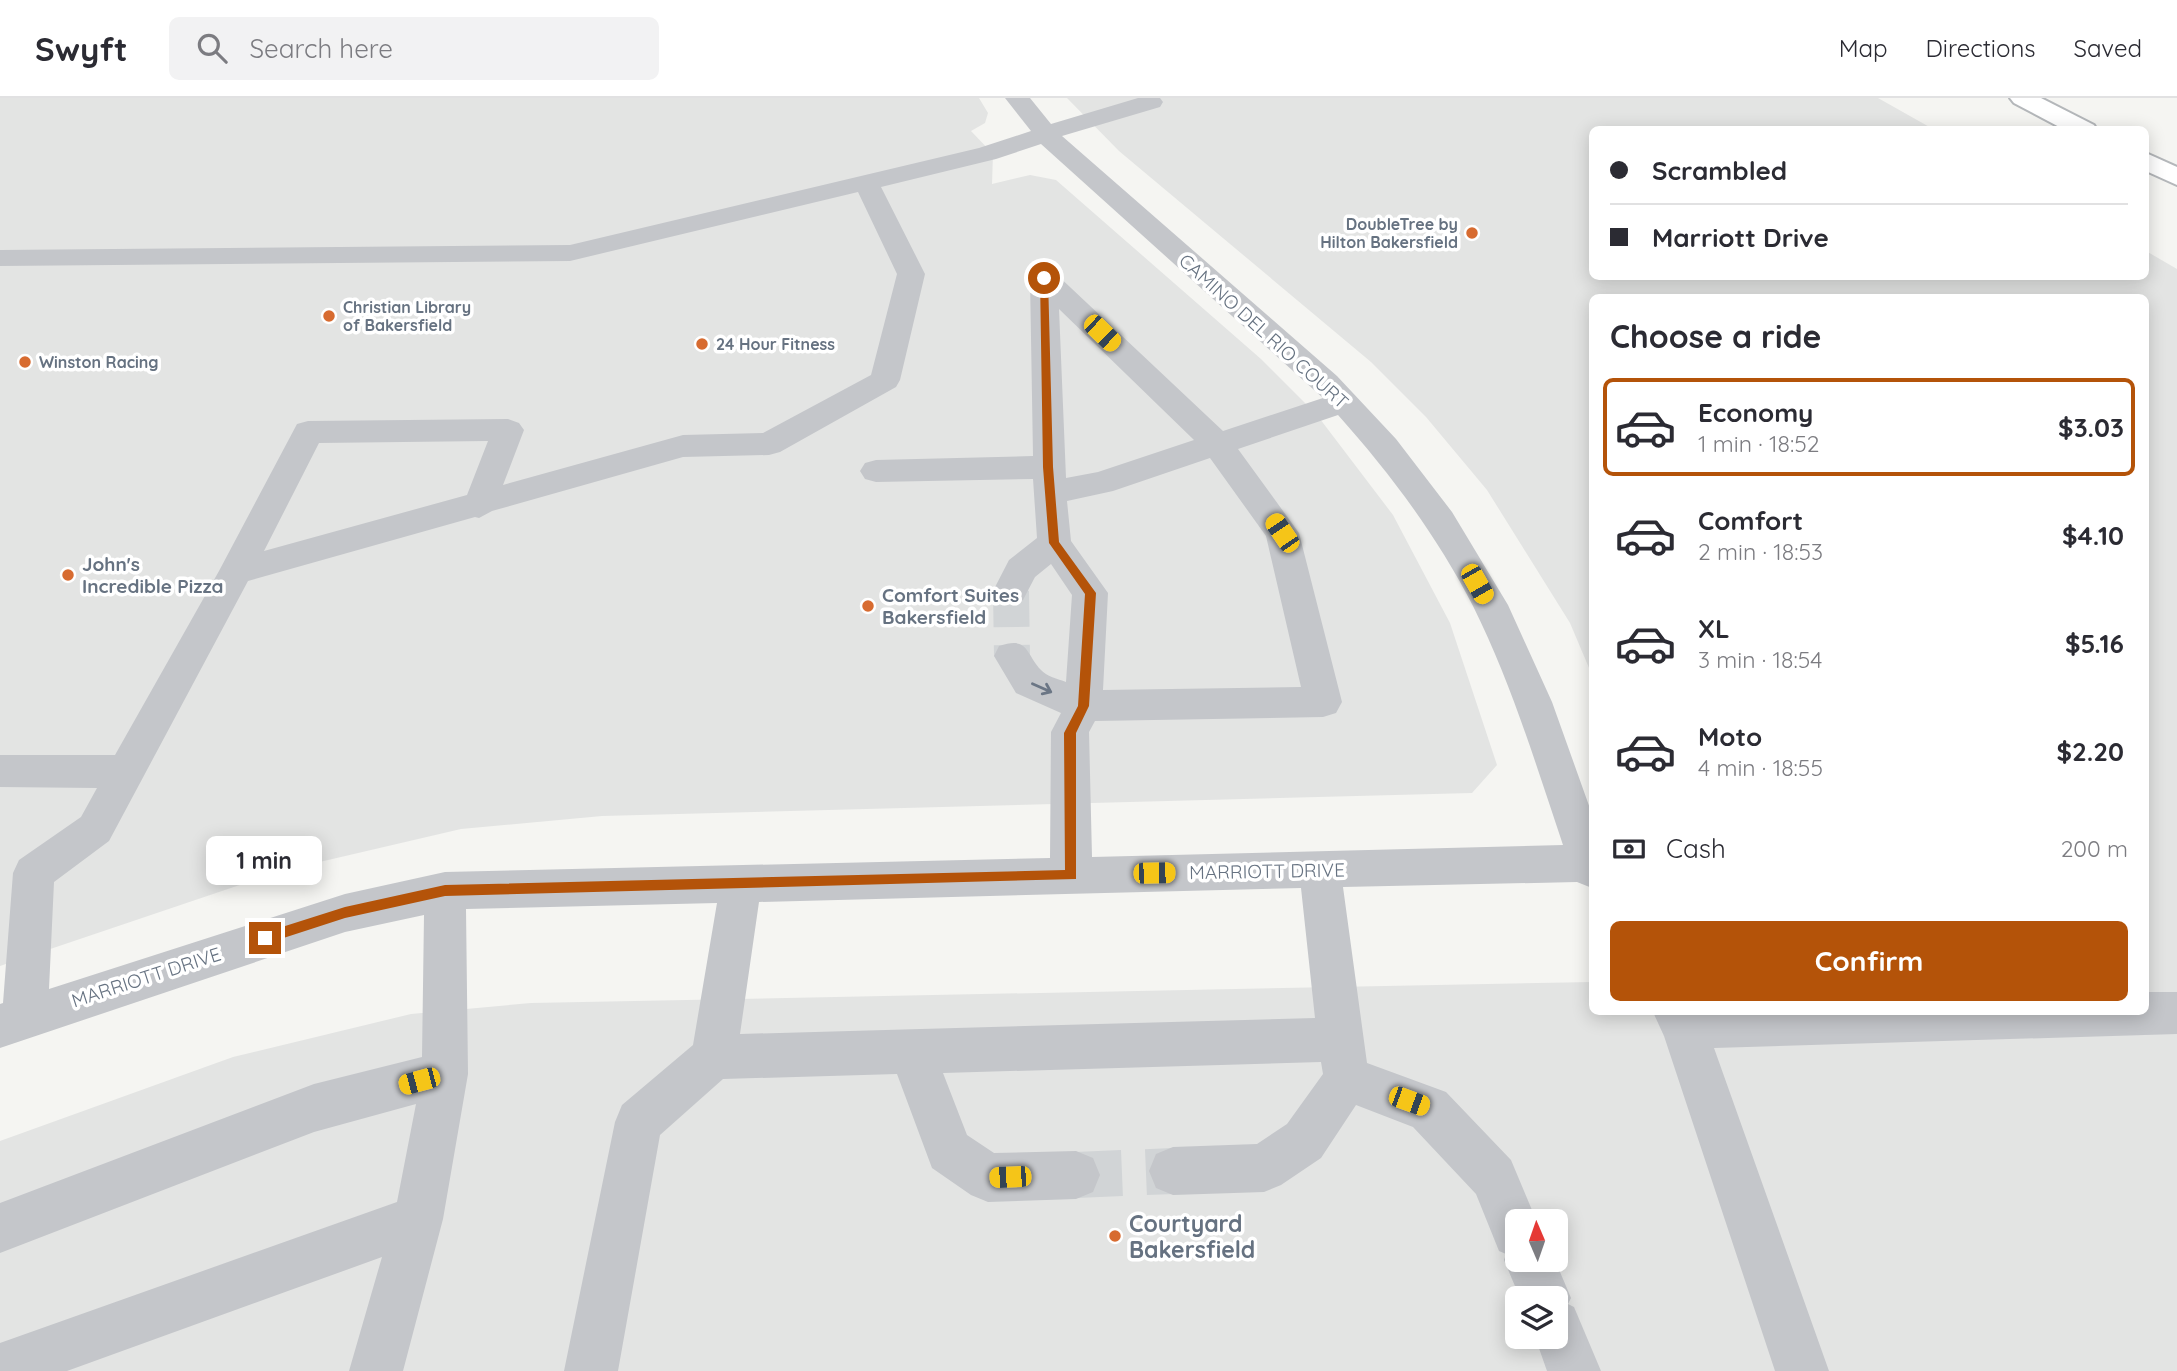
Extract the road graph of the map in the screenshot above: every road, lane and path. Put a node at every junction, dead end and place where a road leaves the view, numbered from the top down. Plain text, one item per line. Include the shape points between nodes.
1 (1017, 98) edge
2 (2022, 98) edge
3 (1151, 102) dead end
4 (2077, 126) edge
5 (1047, 135) junction
6 (2149, 163) edge
7 (2177, 177) edge
8 (866, 182) junction
9 (0, 258) edge
10 (1344, 402) junction
11 (1217, 444) junction
12 (876, 471) dead end
13 (1049, 480) junction
14 (479, 506) junction
15 (1054, 543) junction
16 (236, 572) junction
17 (1011, 591) tunnel mouth
18 (1012, 656) tunnel mouth
19 (1083, 706) junction
20 (0, 771) edge
21 (126, 772) junction
22 (1589, 864) edge
23 (1589, 867) edge
24 (1320, 870) junction
25 (1071, 875) junction
26 (17, 879) edge
27 (741, 884) junction
28 (445, 891) junction
29 (2149, 1013) edge
30 (2177, 1013) edge
31 (2011, 1015) edge
32 (1679, 1019) edge
33 (13, 1021) edge
34 (912, 1051) junction
35 (714, 1057) junction
36 (1344, 1059) junction
37 (445, 1074) junction
38 (1173, 1171) tunnel mouth
39 (1076, 1175) tunnel mouth
40 (1507, 1209) edge
41 (418, 1219) junction
42 (0, 1228) edge
43 (1565, 1349) edge
44 (0, 1369) edge
45 (376, 1371) edge
46 (591, 1371) edge
47 (1574, 1371) edge
48 (1802, 1371) edge

1 - 5 street, CAMINO DEL RIO COURT
2 - 4 highway
3 - 5 street
5 - 8 street
5 - 10 street, CAMINO DEL RIO COURT
6 - 7 highway
8 - 9 street via 570,253
8 - 14 street via 911,274 885,380 769,444 683,446
10 - 11 street
10 - 22 street, CAMINO DEL RIO COURT via 1440,520 1490,605 1533,702
11 - 13 street via 1101,483
11 - 13 street via 1044,278
11 - 19 street via 1282,533 1323,702
12 - 13 street
13 - 15 street
14 - 16 street
14 - 16 street via 508,430 308,432
15 - 17 street via 1021,569
15 - 19 street via 1090,593
16 - 21 street
18 -> 19 street via 1029,683
19 - 25 street via 1070,733
20 - 21 street
21 - 26 street via 95,829
23 - 24 street, MARRIOTT DRIVE
24 - 25 street, MARRIOTT DRIVE
24 - 36 street
25 - 27 street, MARRIOTT DRIVE
26 - 33 street
27 - 28 street, MARRIOTT DRIVE
27 - 35 street
28 - 33 street, MARRIOTT DRIVE via 345,913
28 - 37 street
29 - 30 street
31 - 32 street
32 - 48 street
34 - 35 street
34 - 36 street
34 - 39 street via 949,1151 988,1178
35 - 46 street via 639,1122
36 - 38 street via 1304,1140 1264,1168
36 - 40 street via 1429,1109 1494,1178
37 - 41 street
37 - 42 street via 314,1108
41 - 44 street
41 - 45 street
43 - 47 street

